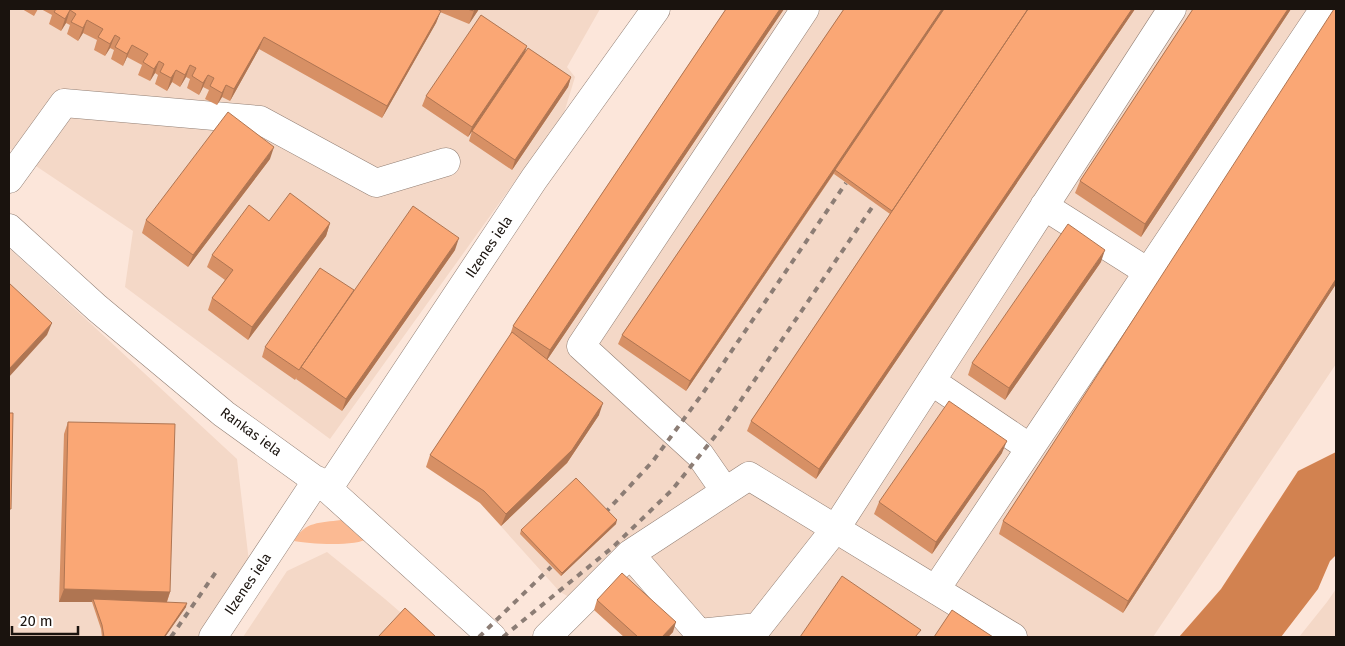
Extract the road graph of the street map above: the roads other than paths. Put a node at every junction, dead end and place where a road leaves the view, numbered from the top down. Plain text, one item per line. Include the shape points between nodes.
1 (656, 9) edge
2 (805, 9) edge
3 (1172, 9) edge
4 (1324, 9) edge
5 (446, 162) dead end
6 (9, 179) edge
7 (1044, 206) junction
8 (9, 228) edge
9 (1148, 272) junction
10 (931, 380) junction
11 (1030, 448) junction
12 (322, 485) junction
13 (725, 492) junction
14 (836, 528) junction
15 (630, 554) junction
16 (936, 589) junction
17 (213, 637) edge
18 (492, 637) edge
19 (547, 637) edge
20 (1013, 637) edge

1 - 12 street, Ilzenes iela
2 - 13 street via 581,346 700,455
3 - 7 street
4 - 9 street
5 - 6 street via 376,184 260,120 64,102
7 - 9 street
7 - 10 street
8 - 12 street, Rankas iela via 97,308 217,408
9 - 11 street
10 - 11 street
10 - 14 street
11 - 16 street
12 - 17 street, Ilzenes iela
12 - 18 street, Rankas iela
13 - 14 street via 749,476
13 - 15 street
14 - 15 street via 758,627 699,633
14 - 16 street
15 - 19 street
16 - 20 street

